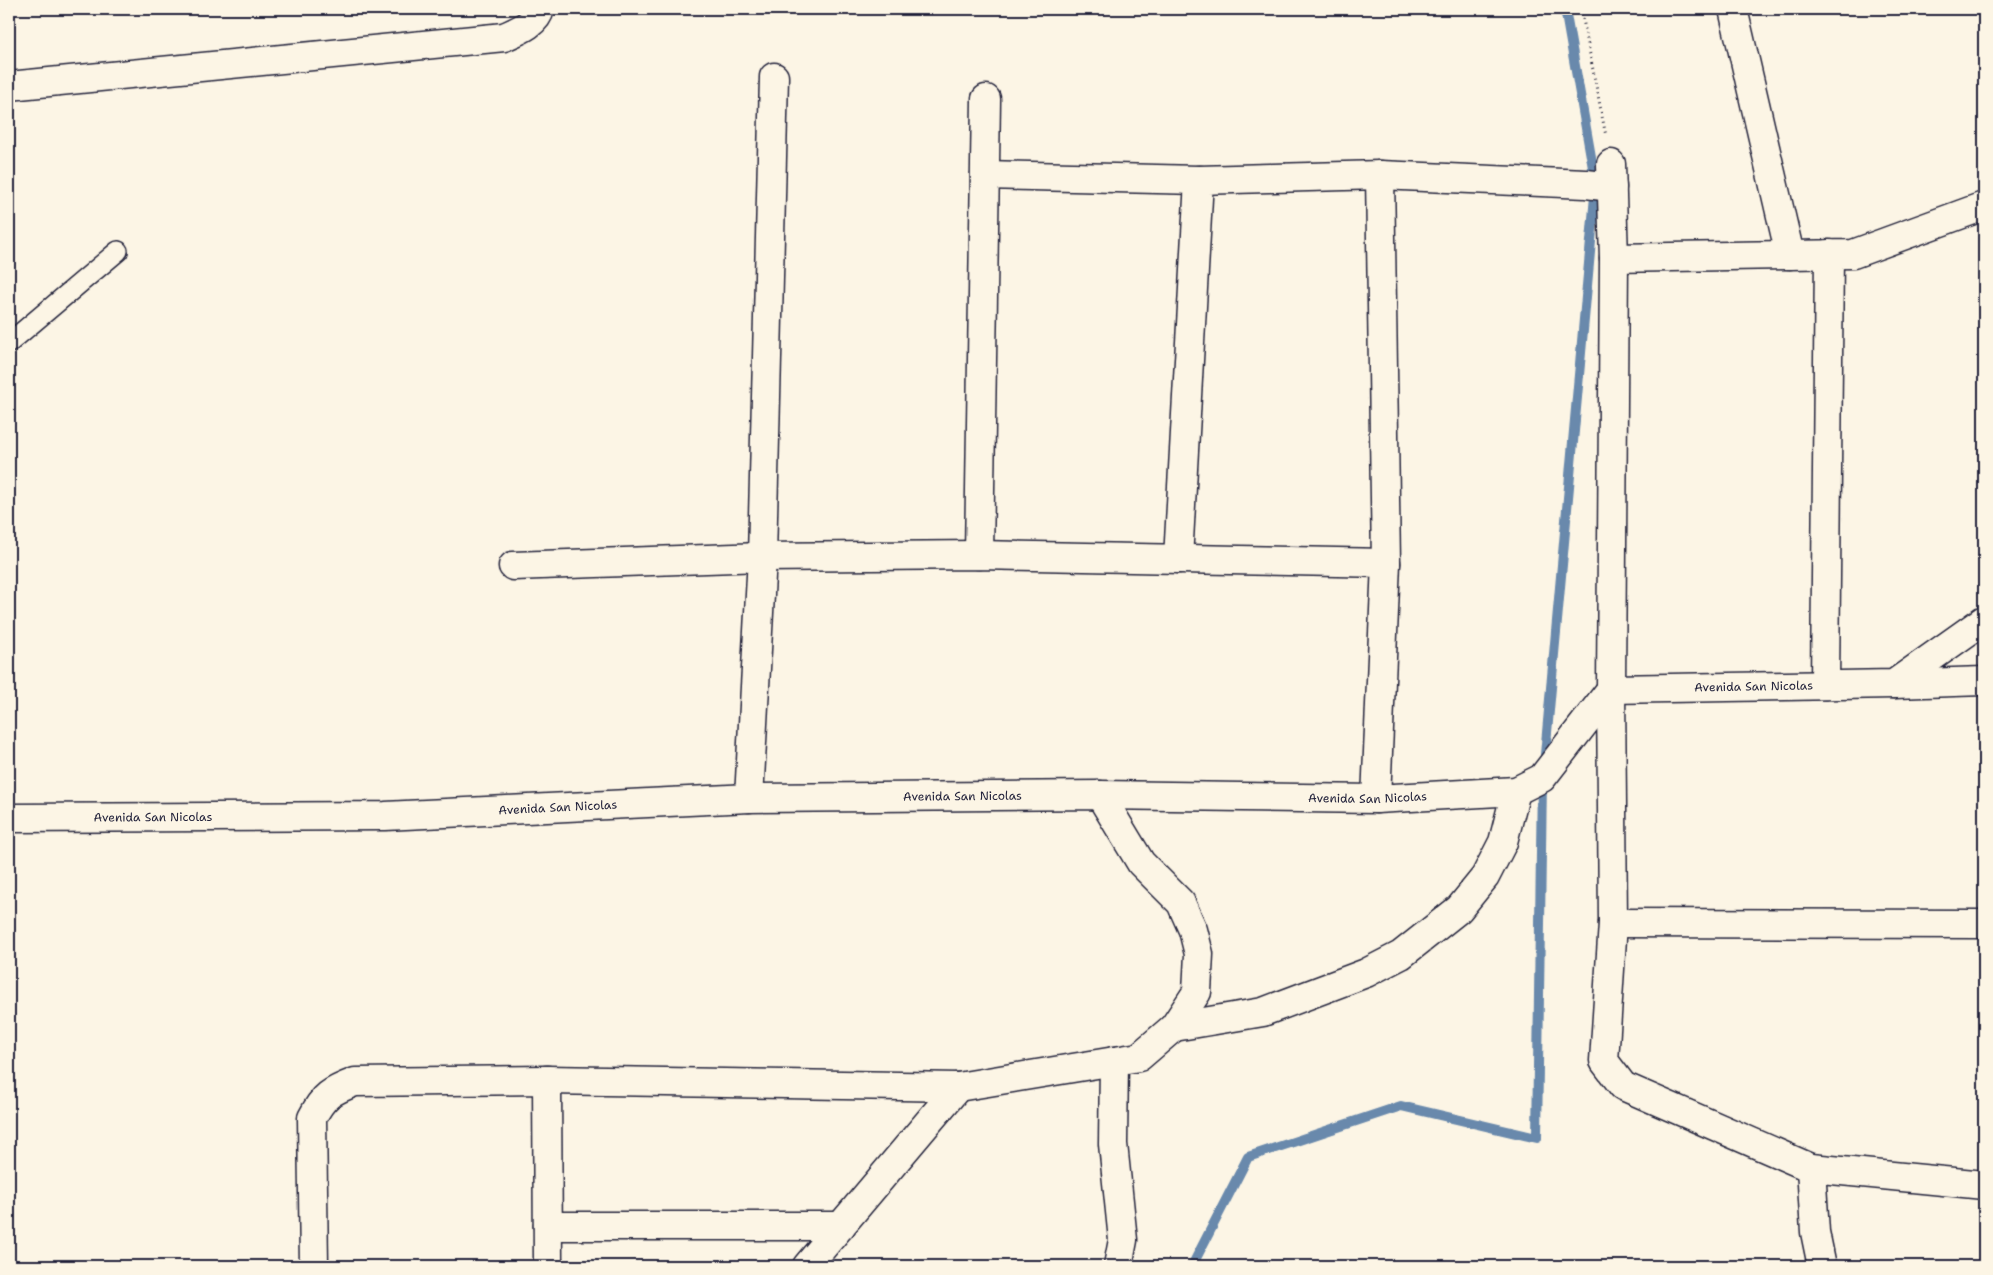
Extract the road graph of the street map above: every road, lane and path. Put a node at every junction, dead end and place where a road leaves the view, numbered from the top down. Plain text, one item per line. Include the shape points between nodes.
1 (540, 9) edge
2 (1581, 9) edge
3 (1733, 9) edge
4 (774, 77) dead end
5 (9, 86) edge
6 (986, 99) dead end
7 (984, 175) junction
8 (1380, 175) junction
9 (1611, 176) junction
10 (1199, 180) junction
11 (1984, 206) edge
12 (118, 251) dead end
13 (1829, 254) junction
14 (1790, 255) junction
15 (1614, 258) junction
16 (9, 343) edge
17 (979, 555) junction
18 (762, 557) junction
19 (1178, 559) junction
20 (1386, 563) junction
21 (513, 566) dead end
22 (1984, 598) edge
23 (1984, 620) edge
24 (1984, 681) edge
25 (1881, 684) junction
26 (1825, 686) junction
27 (1611, 689) junction
28 (1516, 792) junction
29 (1100, 795) junction
30 (749, 798) junction
31 (1376, 799) junction
32 (9, 818) edge
33 (1613, 923) junction
34 (1984, 924) edge
35 (1174, 1027) junction
36 (1114, 1061) junction
37 (547, 1080) junction
38 (958, 1087) junction
39 (1812, 1168) junction
40 (1984, 1185) edge
41 (548, 1226) junction
42 (842, 1226) junction
43 (314, 1266) edge
44 (548, 1266) edge
45 (807, 1266) edge
46 (1118, 1266) edge
47 (1822, 1266) edge

1 - 5 street via 524,28 504,37
2 - 9 path
3 - 14 street
4 - 18 street
6 - 7 street
7 - 10 street
7 - 17 street
8 - 9 street via 1586,184
8 - 10 street
8 - 20 street
9 - 15 street
10 - 19 street
11 - 13 street via 1853,254
12 - 16 lane
13 - 14 street
13 - 26 street
14 - 15 street
15 - 27 street
17 - 18 street
17 - 19 street
18 - 21 street
18 - 30 street
19 - 20 street
20 - 31 street
22 - 25 street
23 - 25 street
24 - 25 street, Avenida San Nicolas
25 - 26 street, Avenida San Nicolas
26 - 27 street, Avenida San Nicolas
27 - 28 street, Avenida San Nicolas via 1542,778
27 - 33 street
28 - 31 street, Avenida San Nicolas
28 - 35 street via 1503,842 1485,876 1459,909 1401,954 1366,973 1263,1012
29 - 30 street, Avenida San Nicolas
29 - 31 street, Avenida San Nicolas
29 - 35 street via 1142,863 1181,903 1193,930 1199,954 1197,992
30 - 32 street, Avenida San Nicolas via 385,816
33 - 34 street
33 - 39 street via 1604,1060 1623,1086
35 - 36 street via 1139,1057
36 - 38 street
36 - 46 street via 1114,1144 1123,1240
37 - 38 street
37 - 41 street
37 - 43 street via 355,1082 334,1089 320,1101 312,1118
38 - 42 street
39 - 40 street
39 - 47 street via 1815,1232
41 - 42 street
41 - 44 street
42 - 45 street

